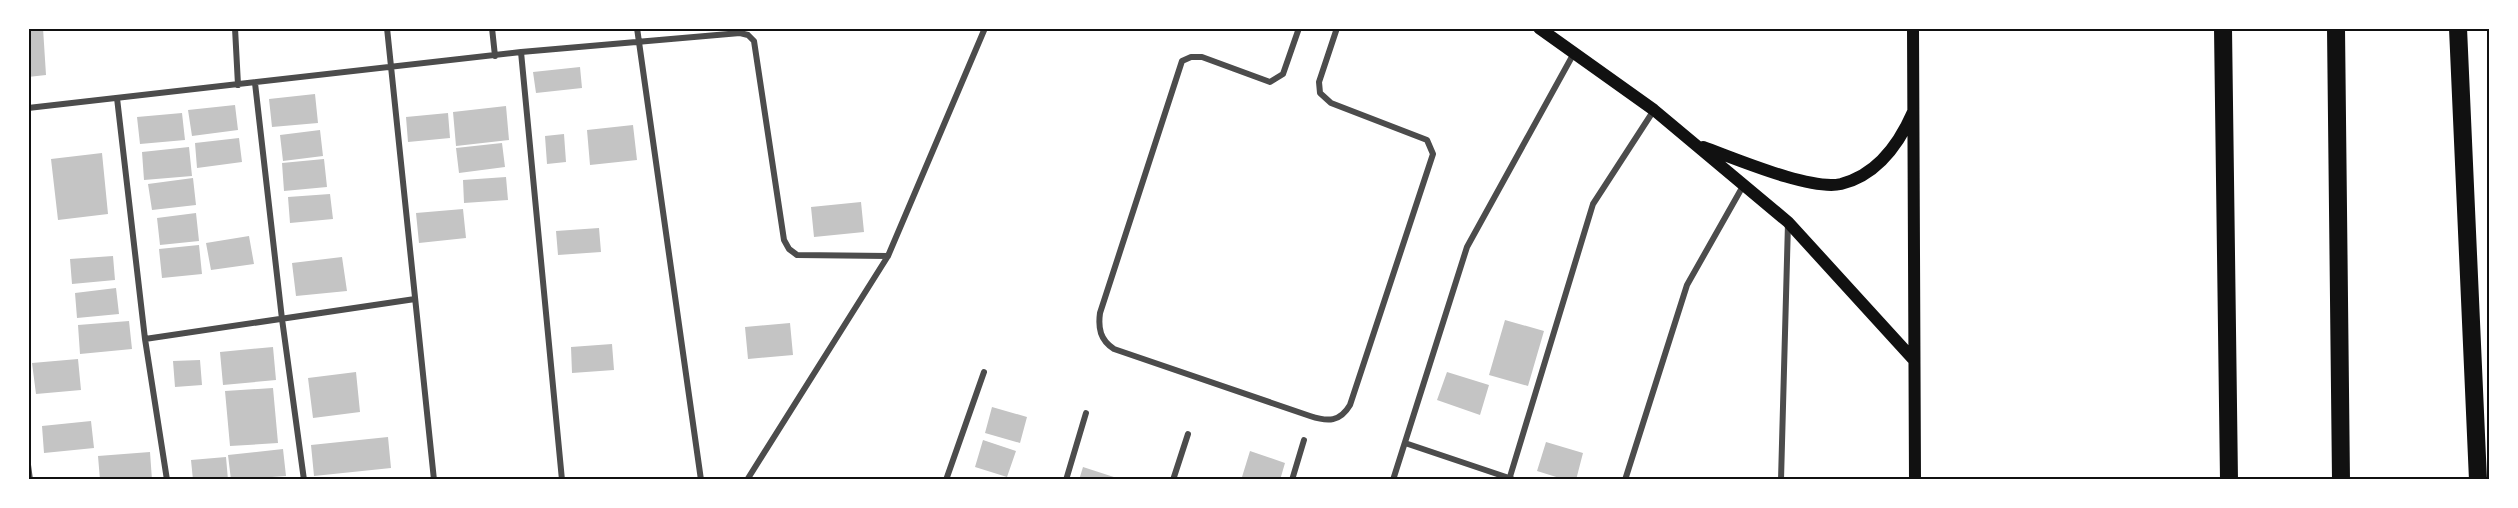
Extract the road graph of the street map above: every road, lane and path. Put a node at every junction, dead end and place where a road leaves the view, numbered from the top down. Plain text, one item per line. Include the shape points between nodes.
1 (235, 28) edge
2 (387, 28) edge
3 (492, 28) edge
4 (637, 28) edge
5 (985, 28) edge
6 (1299, 28) edge
7 (1337, 28) edge
8 (1539, 28) edge
9 (1914, 28) edge
10 (2223, 28) edge
11 (2336, 28) edge
12 (2458, 28) edge
13 (639, 41) junction
14 (520, 52) junction
15 (1574, 53) junction
16 (495, 56) junction
17 (391, 67) junction
18 (255, 82) junction
19 (238, 85) junction
20 (117, 98) junction
21 (28, 108) edge
22 (1915, 108) junction
23 (1654, 110) junction
24 (1694, 144) junction
25 (1743, 186) junction
26 (1788, 222) junction
27 (888, 256) junction
28 (415, 299) junction
29 (282, 319) junction
30 (144, 339) junction
31 (1913, 359) junction
32 (984, 372) dead end
33 (1086, 412) dead end
34 (1188, 434) dead end
35 (1304, 440) dead end
36 (1405, 443) junction
37 (28, 465) edge
38 (1510, 479) edge
39 (30, 480) edge
40 (167, 480) edge
41 (304, 480) edge
42 (434, 480) edge
43 (562, 480) edge
44 (701, 480) edge
45 (747, 480) edge
46 (946, 480) edge
47 (1066, 480) edge
48 (1173, 480) edge
49 (1292, 480) edge
50 (1393, 480) edge
51 (1625, 480) edge
52 (1781, 480) edge
53 (1915, 480) edge
54 (2229, 480) edge
55 (2341, 480) edge
56 (2478, 480) edge

1 - 19 street
2 - 17 street
3 - 16 street
4 - 13 street
5 - 27 street
6 - 7 street via 1283,74 1270,82 1202,57 1182,61 1098,325 1106,344 1114,348 1310,416 1333,420 1344,415 1350,405 1433,154 1427,140 1331,103 1320,93 1319,82
8 - 15 main road
9 - 22 main road
10 - 54 highway
11 - 55 highway
12 - 56 highway
13 - 14 street
13 - 27 street via 748,35 754,41 784,240 789,249 797,255
13 - 44 street
14 - 16 street
14 - 43 street
15 - 23 main road
15 - 36 street via 1467,247
16 - 17 street
17 - 18 street
17 - 28 street
18 - 19 street
18 - 29 street
19 - 20 street
20 - 21 street
20 - 30 street
22 - 24 main road via 1901,139 1884,159 1856,178 1839,184 1772,172
22 - 31 main road
23 - 24 main road
23 - 38 street via 1593,204
24 - 25 main road
25 - 26 main road
25 - 51 street via 1687,285
26 - 31 main road
26 - 52 street
27 - 45 street
28 - 29 street
28 - 42 street
29 - 30 street
29 - 41 street
30 - 40 street
31 - 53 main road
32 - 46 street
33 - 47 street
34 - 48 street
35 - 49 street
36 - 38 street
36 - 50 street
37 - 39 street

